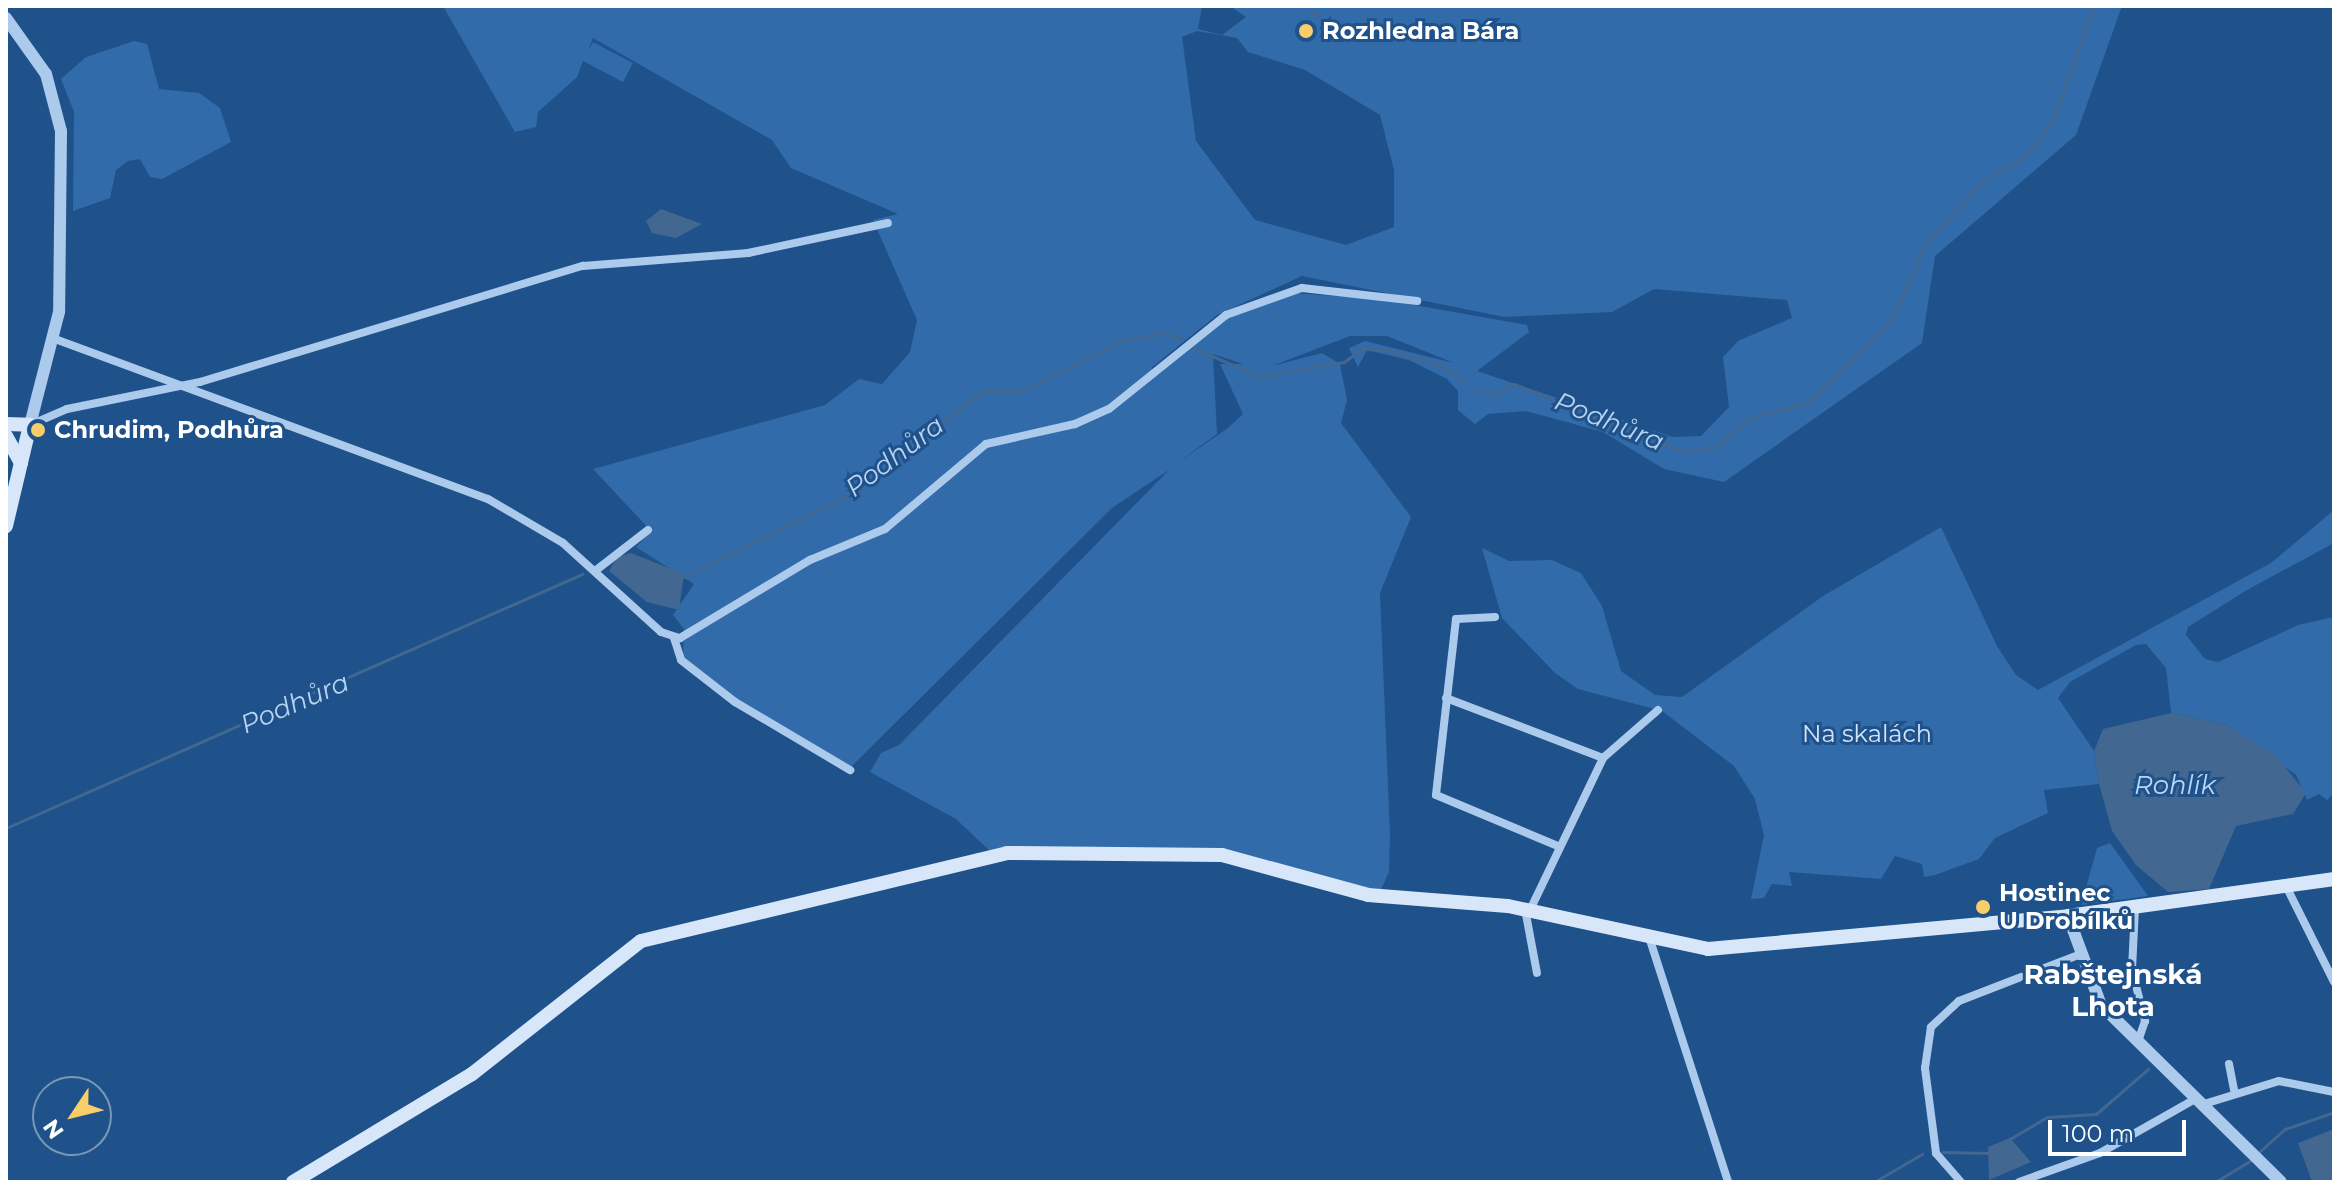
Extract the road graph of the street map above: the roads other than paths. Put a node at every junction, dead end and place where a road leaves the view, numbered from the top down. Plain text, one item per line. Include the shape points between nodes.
1 (6, 18) edge
2 (888, 223) dead end
3 (1417, 301) dead end
4 (55, 339) junction
5 (185, 386) junction
6 (6, 424) edge
7 (30, 425) junction
8 (6, 436) edge
9 (21, 463) junction
10 (6, 526) edge
11 (648, 530) dead end
12 (595, 571) junction
13 (1495, 617) dead end
14 (674, 638) junction
15 (1446, 698) junction
16 (1658, 710) dead end
17 (1603, 758) junction
18 (850, 770) dead end
19 (1558, 846) junction
20 (2334, 879) edge
21 (2287, 888) junction
22 (2135, 908) junction
23 (1528, 909) junction
24 (2068, 916) junction
25 (1650, 940) junction
26 (2078, 955) junction
27 (1537, 973) dead end
28 (2334, 982) edge
29 (2138, 1041) junction
30 (2229, 1064) dead end
31 (2234, 1090) junction
32 (2334, 1092) edge
33 (2200, 1101) junction
34 (293, 1182) edge
35 (1728, 1182) edge
36 (1961, 1182) edge
37 (2019, 1182) edge
38 (2281, 1182) edge

1 - 4 street via 42,66 59,119 62,285
2 - 5 street via 748,253 583,266
3 - 14 street via 1302,288 1226,315 1109,409 986,444 885,529 810,560 698,632
4 - 5 street
4 - 7 street
5 - 7 street via 67,409
5 - 12 street via 488,499
6 - 7 main road
7 - 9 main road
8 - 9 main road
9 - 10 main road
11 - 12 street
12 - 14 street
13 - 15 street via 1456,619
14 - 18 street via 681,660 723,692
15 - 17 street
15 - 19 street via 1438,799
16 - 17 street
17 - 19 street
19 - 23 street
20 - 21 main road
21 - 22 main road
21 - 28 street
22 - 24 main road
22 - 29 street via 2132,970 2145,1021
23 - 25 main road
23 - 27 street
23 - 34 main road via 1368,895 1222,855 1023,852 950,864 641,941 472,1074
24 - 25 main road via 1723,949
24 - 26 street
25 - 35 street
26 - 29 street via 2101,1005
26 - 36 street via 1959,1001 1931,1027 1925,1068 1936,1153
29 - 33 street
30 - 31 street
31 - 32 street via 2284,1081
31 - 33 street
33 - 37 street via 2100,1153
33 - 38 street

